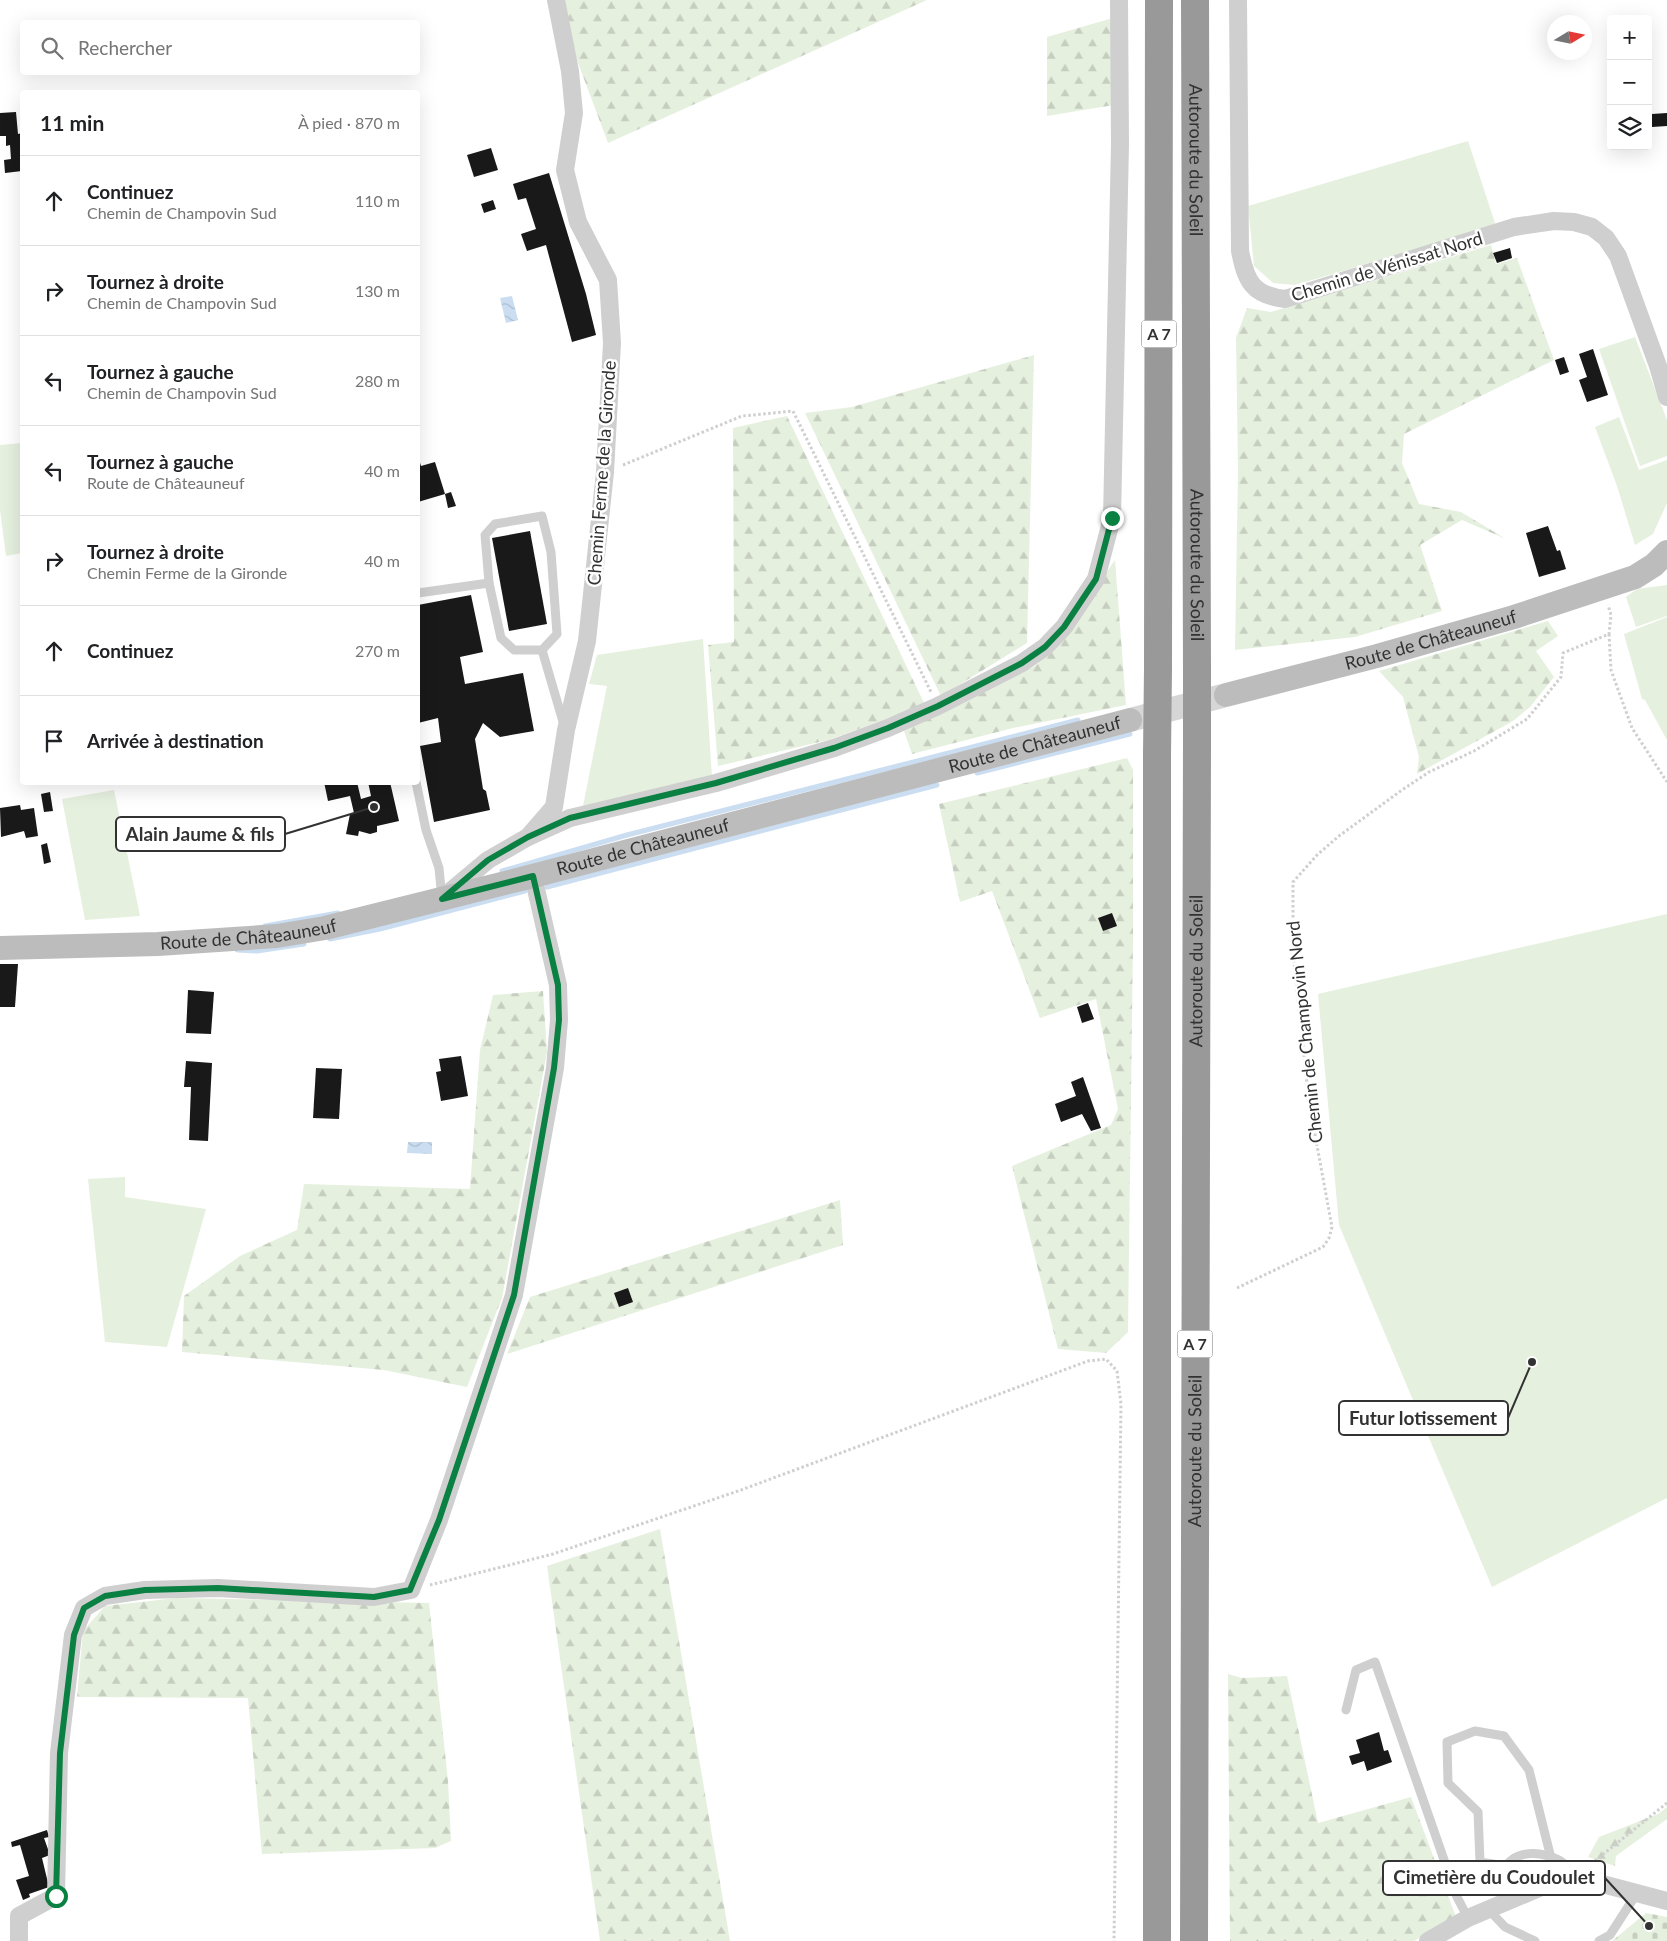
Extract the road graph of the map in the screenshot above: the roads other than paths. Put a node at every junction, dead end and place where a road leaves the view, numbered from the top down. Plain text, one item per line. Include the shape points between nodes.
1 (556, 0) edge
2 (1119, 0) edge
3 (1159, 0) edge
4 (1195, 0) edge
5 (1238, 0) edge
6 (1667, 397) edge
7 (1667, 552) edge
8 (1667, 576) edge
9 (1635, 577) junction
10 (489, 583) junction
11 (420, 593) edge
12 (542, 650) junction
13 (1226, 694) tunnel mouth
14 (1130, 720) tunnel mouth
15 (566, 730) junction
16 (417, 785) edge
17 (528, 837) junction
18 (533, 876) junction
19 (442, 899) junction
20 (0, 948) edge
21 (1194, 1674) junction
22 (1346, 1710) dead end
23 (1551, 1858) junction
24 (1506, 1866) junction
25 (1576, 1876) junction
26 (1637, 1893) junction
27 (1508, 1901) junction
28 (1667, 1901) edge
29 (1488, 1910) junction
30 (1468, 1918) junction
31 (19, 1941) edge
32 (1157, 1941) edge
33 (1194, 1941) edge
34 (1213, 1941) edge
35 (1428, 1941) edge
36 (1535, 1941) edge
37 (1600, 1941) edge

1 - 15 street, Chemin Ferme de la Gironde via 570,71 574,113 565,170 578,222 608,280 612,343 605,472 587,641
2 - 17 street via 1120,144 1112,508 1096,579 1064,627 1045,647 1022,663 888,728 834,748 716,783 570,818
3 - 32 highway, Autoroute du Soleil / A 7, bridge
4 - 21 highway, Autoroute du Soleil / A 7, bridge
5 - 6 street, Chemin de Vénissat Nord via 1240,251 1244,272 1254,288 1268,297 1285,299 1514,227 1554,220 1574,222 1592,227 1606,238 1619,258
7 - 9 main road, Route de Châteauneuf
8 - 9 main road, Route de Châteauneuf
9 - 13 main road, Route de Châteauneuf via 1413,646
10 - 11 lane
10 - 12 lane via 501,638 514,650
10 - 12 lane via 485,535 495,524 542,516 551,552 557,634
12 - 15 lane
14 - 18 main road, Route de Châteauneuf
15 - 17 street, Chemin Ferme de la Gironde via 554,807
16 - 19 lane via 426,830 439,868
17 - 19 street, Chemin Ferme de la Gironde via 488,860
18 - 19 main road, Route de Châteauneuf
18 - 31 street via 558,985 559,1020 554,1068 514,1295 439,1520 410,1590 374,1597 218,1588 145,1590 105,1596 84,1608 74,1635 60,1753 56,1896 19,1916
19 - 20 main road, Route de Châteauneuf via 380,916 277,936 158,944
21 - 33 highway, Autoroute du Soleil / A 7
21 - 34 highway via 1213,1747
22 - 30 lane via 1356,1670 1375,1662 1457,1897
23 - 24 lane via 1519,1855
23 - 24 lane via 1529,1770 1504,1736 1475,1731 1446,1742 1448,1783 1478,1812 1480,1862
23 - 25 lane via 1560,1860
24 - 27 lane via 1501,1876
25 - 26 street
25 - 27 street
26 - 28 street
26 - 37 lane via 1610,1935
27 - 29 street
29 - 30 street
29 - 36 lane via 1505,1928
30 - 35 street

